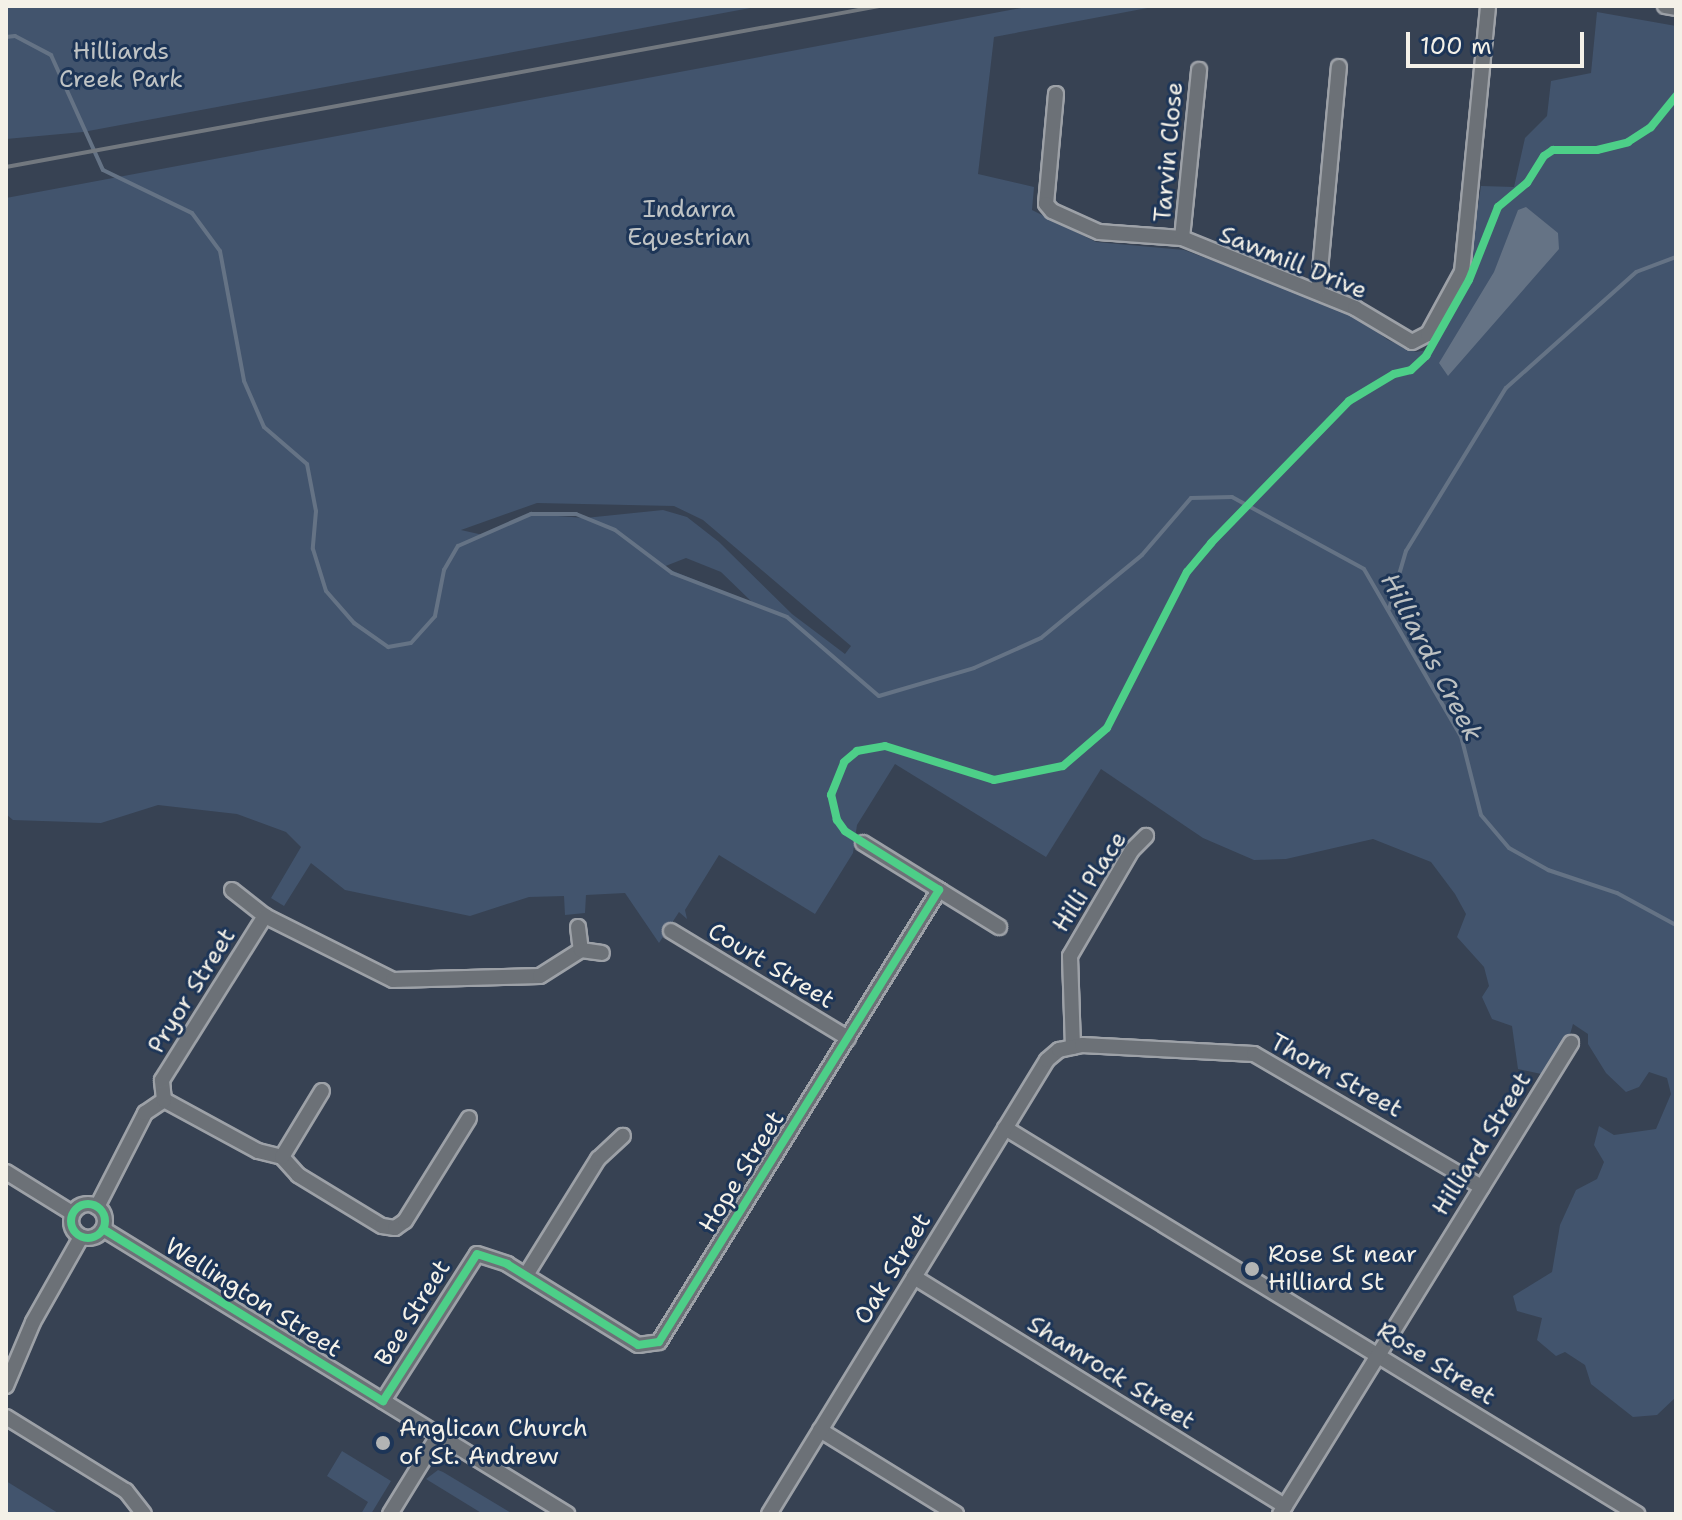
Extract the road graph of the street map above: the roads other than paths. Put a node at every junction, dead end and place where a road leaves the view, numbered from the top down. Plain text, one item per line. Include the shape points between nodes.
1 (1488, 6) edge
2 (1665, 6) edge
3 (1676, 8) edge
4 (1339, 67) dead end
5 (1199, 70) dead end
6 (1056, 94) dead end
7 (1182, 238) junction
8 (1318, 292) junction
9 (1146, 836) dead end
10 (863, 843) dead end
11 (232, 890) dead end
12 (939, 890) junction
13 (265, 916) junction
14 (578, 927) dead end
15 (999, 927) dead end
16 (671, 931) dead end
17 (581, 950) junction
18 (602, 953) dead end
19 (848, 1038) junction
20 (1571, 1043) dead end
21 (1066, 1049) junction
22 (322, 1091) dead end
23 (164, 1100) junction
24 (469, 1118) dead end
25 (1005, 1128) junction
26 (623, 1136) dead end
27 (282, 1157) junction
28 (6, 1172) edge
29 (1482, 1187) junction
30 (97, 1207) junction
31 (72, 1213) junction
32 (103, 1229) junction
33 (81, 1237) junction
34 (526, 1275) junction
35 (914, 1277) junction
36 (1379, 1354) junction
37 (6, 1386) edge
38 (383, 1401) junction
39 (6, 1417) edge
40 (820, 1430) junction
41 (438, 1436) junction
42 (1283, 1510) edge
43 (144, 1514) edge
44 (390, 1514) edge
45 (567, 1514) edge
46 (769, 1514) edge
47 (956, 1514) edge
48 (1637, 1514) edge

1 - 8 street, Sawmill Drive via 1462,272 1434,324 1421,339 1404,339
2 - 3 street
4 - 8 street
5 - 7 street, Tarvin Close
6 - 7 street, Sawmill Drive via 1046,204 1060,216 1099,232
7 - 8 street, Sawmill Drive
9 - 21 street, Hilli Place via 1132,850 1070,956
10 - 12 street
11 - 13 street, Pryor Street
12 - 15 street
12 - 19 street, Hope Street
13 - 17 street via 393,980 540,976
13 - 23 street, Pryor Street via 162,1080
14 - 17 street
16 - 19 street, Court Street
17 - 18 street
19 - 34 street, Hope Street via 659,1342 638,1345
20 - 29 street, Hilliard Street
21 - 25 street, Oak Street via 1047,1060
21 - 29 street, Thorn Street via 1254,1054
22 - 27 street
23 - 27 street via 258,1151
23 - 30 street via 145,1113
24 - 27 street via 405,1221 395,1228 382,1226 298,1175
25 - 35 street, Oak Street
25 - 36 street, Rose Street
26 - 34 street via 598,1159
28 - 31 street
29 - 36 street, Hilliard Street
30 - 31 street via 84,1204
30 - 32 street via 105,1217
31 - 33 street via 72,1227
32 - 33 street via 93,1237
32 - 38 street, Wellington Street
33 - 37 street via 33,1322
34 - 38 street, Bee Street via 490,1255 473,1257
35 - 40 street, Oak Street
35 - 42 street, Shamrock Street
36 - 42 street, Hilliard Street
36 - 48 street, Rose Street
38 - 41 street, Wellington Street
39 - 43 street via 126,1491
40 - 46 street, Oak Street
40 - 47 street
41 - 44 street
41 - 45 street, Wellington Street

